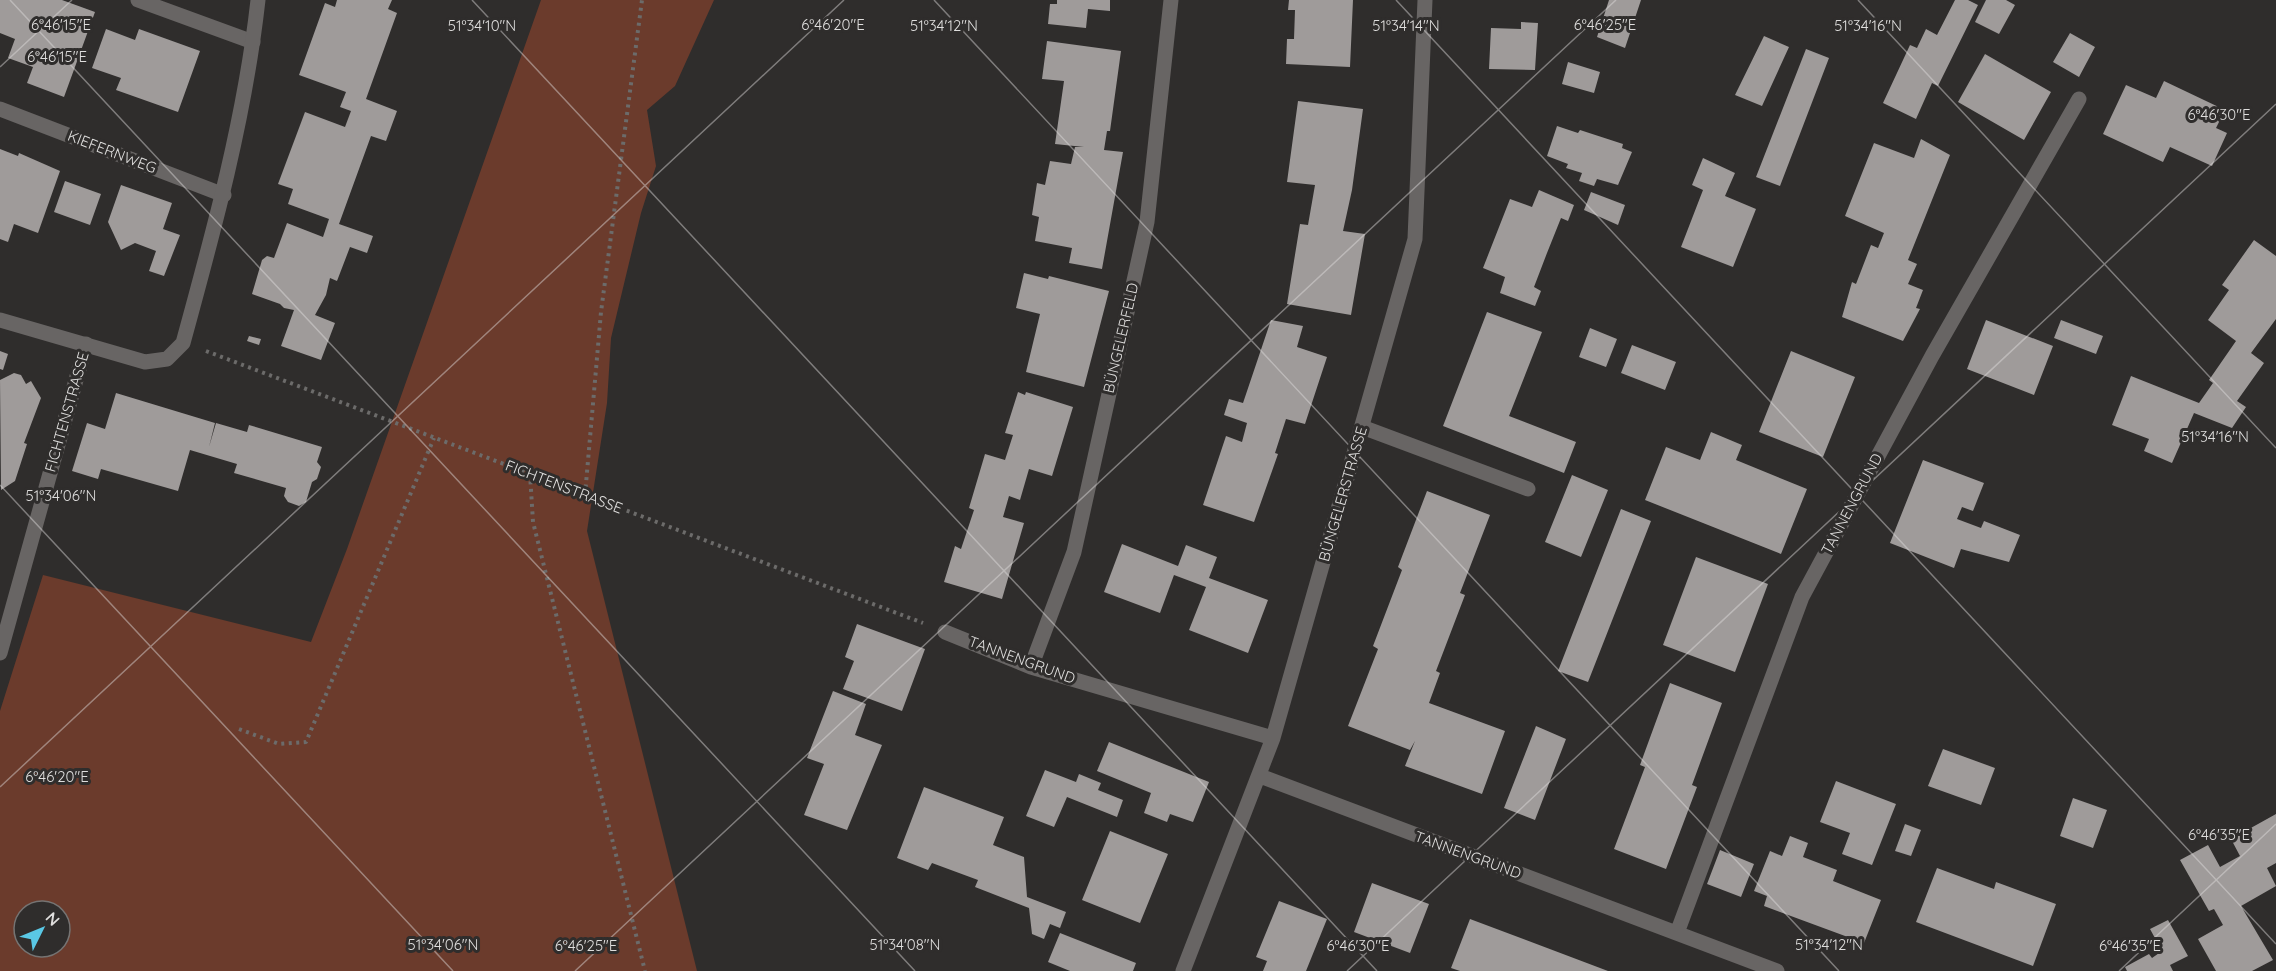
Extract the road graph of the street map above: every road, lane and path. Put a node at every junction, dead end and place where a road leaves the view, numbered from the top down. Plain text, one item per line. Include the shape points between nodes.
1 (138, 0) edge
2 (258, 0) edge
3 (642, 0) edge
4 (1171, 0) edge
5 (1425, 0) edge
6 (253, 42) junction
7 (2079, 99) dead end
8 (0, 109) edge
9 (224, 195) junction
10 (0, 320) edge
11 (183, 343) junction
12 (86, 344) junction
13 (1362, 427) junction
14 (434, 438) junction
15 (530, 474) junction
16 (1528, 489) dead end
17 (585, 495) junction
18 (945, 632) joint
19 (0, 653) edge
20 (1031, 667) junction
21 (239, 729) dead end
22 (1273, 738) junction
23 (1260, 777) junction
24 (1677, 933) junction
25 (645, 971) edge
26 (1183, 971) edge
27 (1777, 971) edge

1 - 6 street
2 - 6 street
3 - 17 path via 601,312
4 - 20 street, BÜNGELERFELD via 1147,222 1074,552
5 - 13 street, BÜNGELERSTRASSE via 1415,239
6 - 9 street
7 - 24 street, TANNENGRUND via 1932,356 1802,597
8 - 9 street, KIEFERNWEG
9 - 11 street
10 - 12 street, FICHTENSTRASSE
11 - 12 street, FICHTENSTRASSE via 167,359 145,362
11 - 14 path, FICHTENSTRASSE
12 - 19 street, FICHTENSTRASSE
13 - 16 street
13 - 22 street, BÜNGELERSTRASSE
14 - 15 path, FICHTENSTRASSE
14 - 21 path via 306,742 279,744
15 - 17 path, FICHTENSTRASSE
15 - 25 path via 533,522
17 - 18 path, FICHTENSTRASSE
18 - 20 street, TANNENGRUND
20 - 22 street, TANNENGRUND
22 - 23 street, BÜNGELERSTRASSE
23 - 24 street, TANNENGRUND
23 - 26 street, BÜNGELERSTRASSE
24 - 27 street, TANNENGRUND

